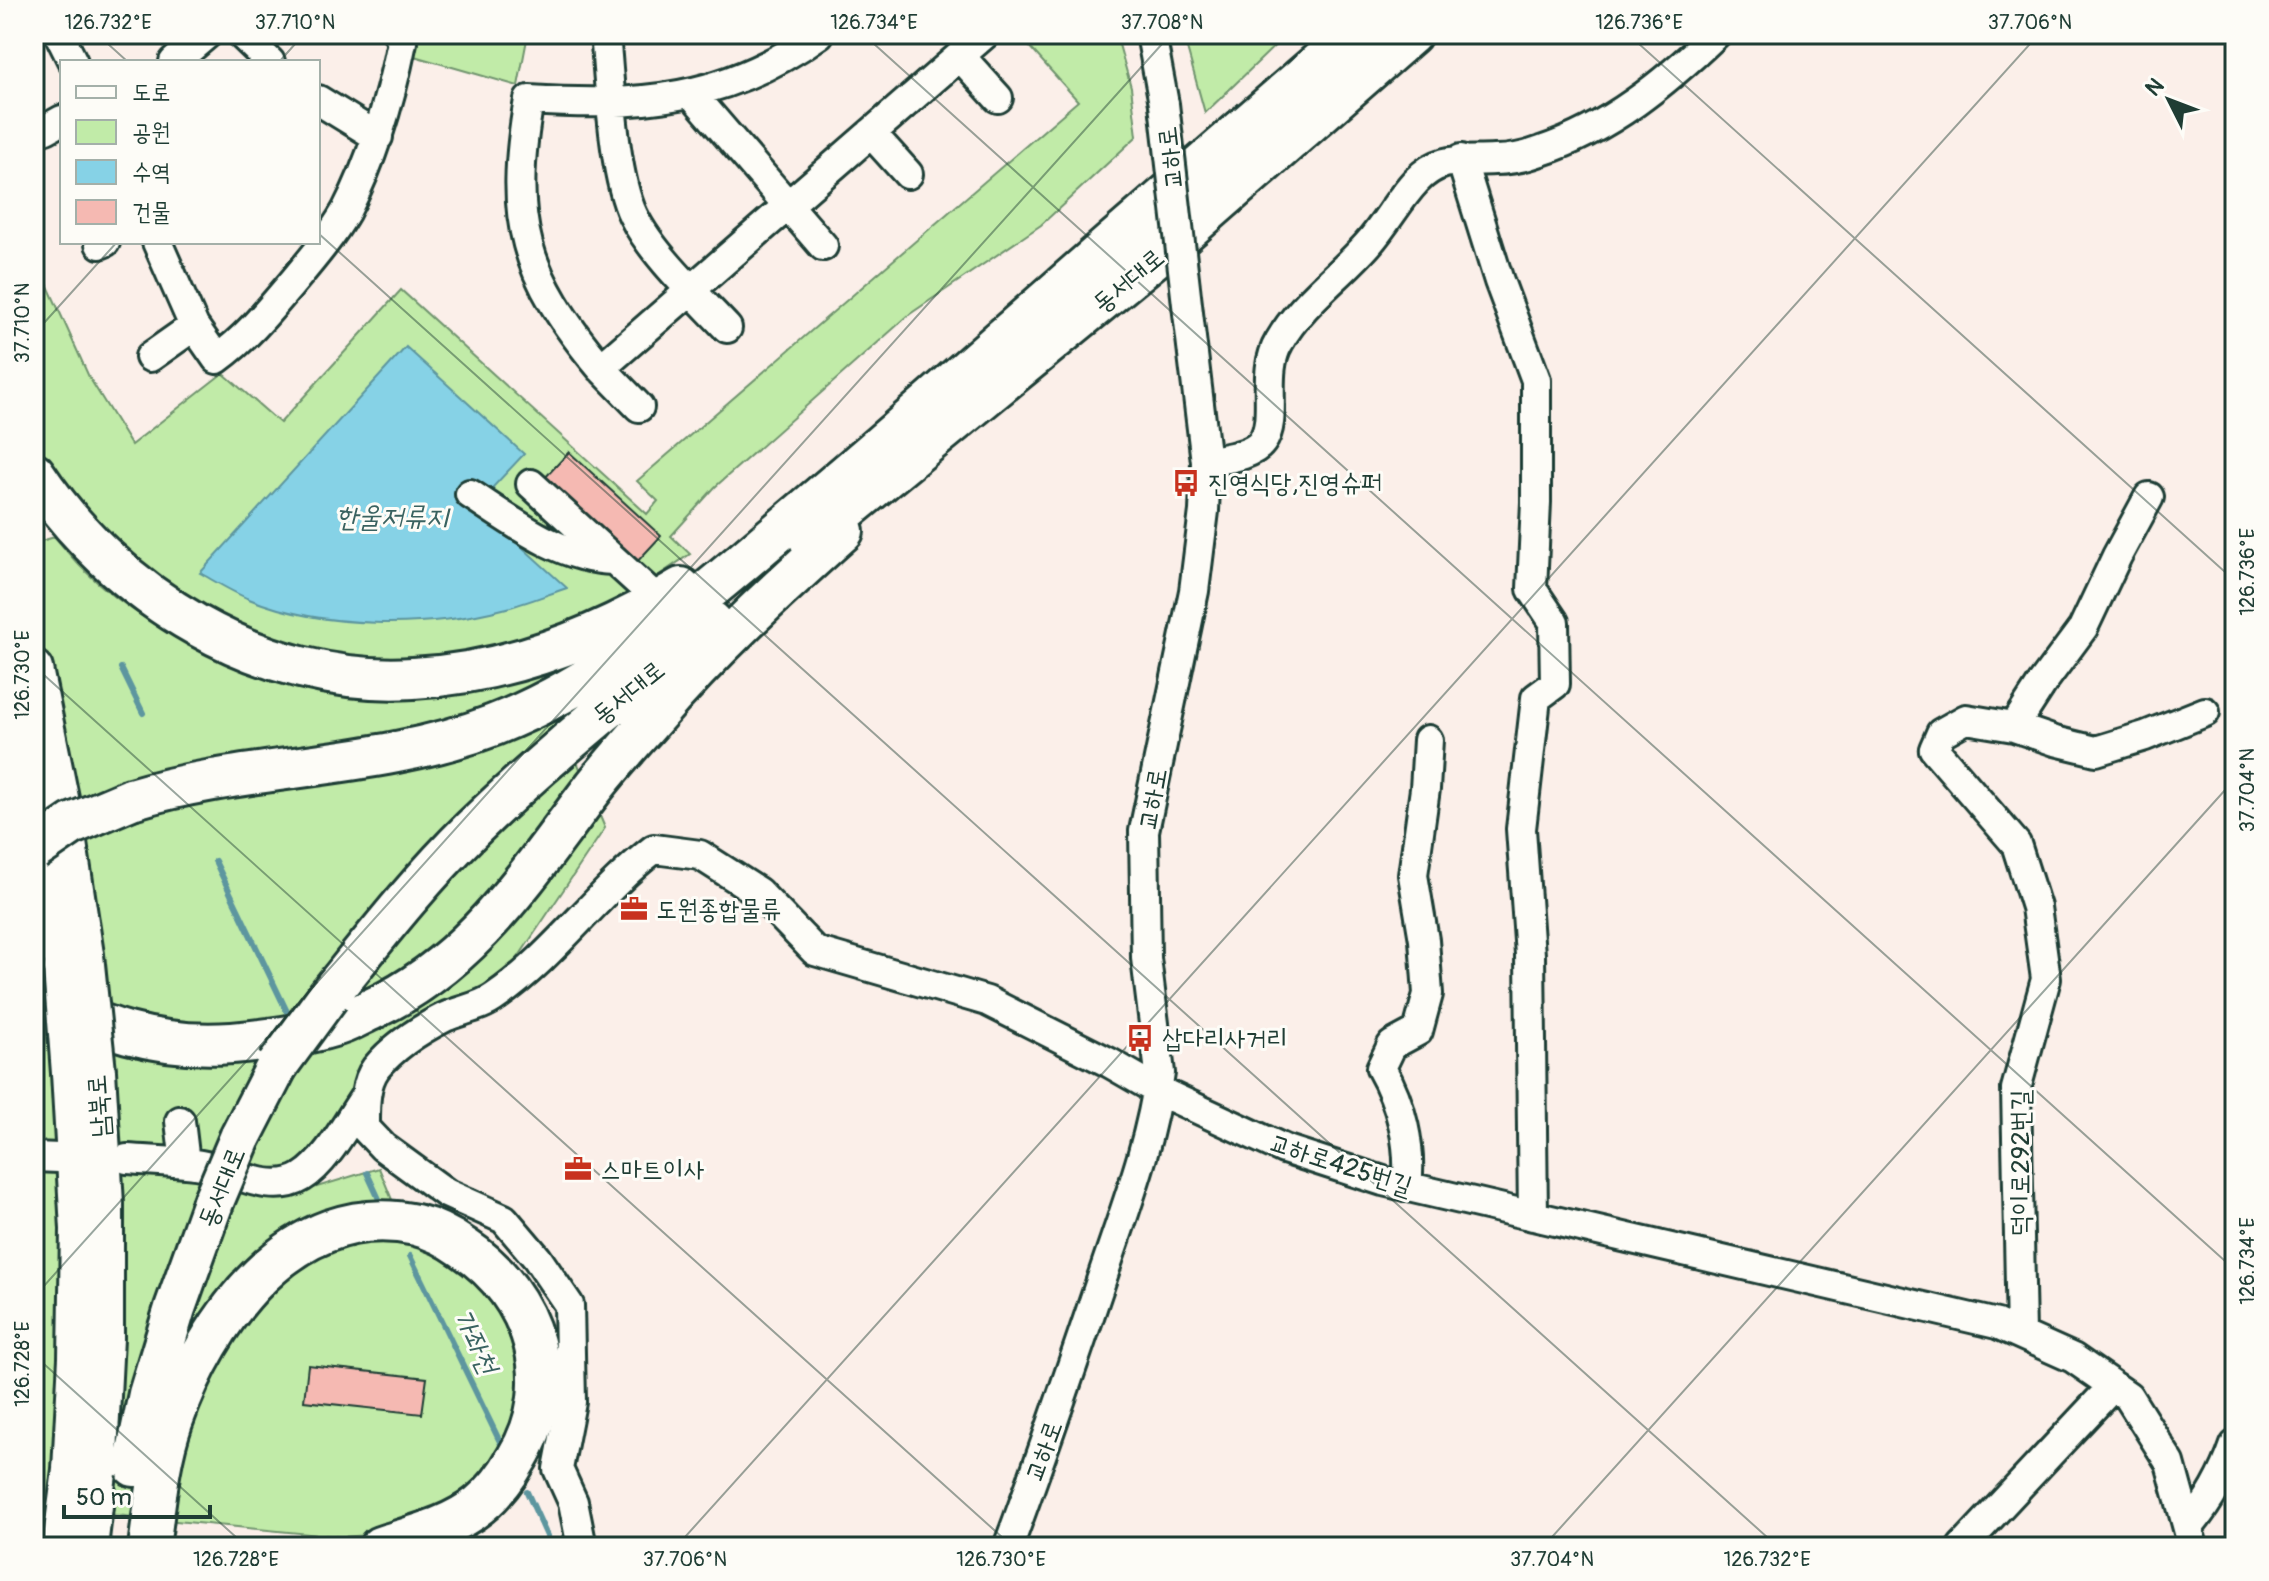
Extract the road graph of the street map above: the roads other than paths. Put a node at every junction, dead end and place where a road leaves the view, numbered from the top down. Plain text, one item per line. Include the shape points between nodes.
1 (59, 34) edge
2 (207, 34) edge
3 (241, 34) edge
4 (398, 34) edge
5 (605, 34) edge
6 (819, 34) edge
7 (985, 34) edge
8 (1151, 34) edge
9 (1411, 34) edge
10 (1716, 34) edge
11 (1351, 35) edge
12 (960, 56) junction
13 (72, 60) edge
14 (176, 60) edge
15 (268, 60) edge
16 (693, 95) junction
17 (998, 98) dead end
18 (320, 101) edge
19 (612, 104) junction
20 (871, 133) junction
21 (378, 137) junction
22 (1461, 159) junction
23 (908, 174) dead end
24 (787, 206) junction
25 (158, 244) edge
26 (823, 246) dead end
27 (691, 289) junction
28 (194, 326) junction
29 (727, 328) dead end
30 (1047, 348) junction
31 (150, 357) dead end
32 (601, 368) junction
33 (639, 407) dead end
34 (865, 459) junction
35 (1206, 462) junction
36 (34, 473) edge
37 (531, 484) dead end
38 (470, 494) dead end
39 (2149, 497) dead end
40 (613, 560) junction
41 (659, 601) junction
42 (34, 669) edge
43 (2205, 712) dead end
44 (2014, 727) junction
45 (1428, 740) dead end
46 (34, 805) edge
47 (34, 850) edge
48 (73, 957) junction
49 (34, 987) edge
50 (1157, 1090) junction
51 (366, 1095) junction
52 (180, 1121) dead end
53 (127, 1159) dead end
54 (185, 1163) junction
55 (1407, 1187) junction
56 (1533, 1216) junction
57 (2021, 1334) junction
58 (2113, 1386) junction
59 (2235, 1445) edge
60 (115, 1476) junction
61 (2190, 1538) edge
62 (34, 1542) edge
63 (61, 1547) edge
64 (89, 1547) edge
65 (102, 1547) edge
66 (121, 1547) edge
67 (149, 1547) edge
68 (380, 1547) edge
69 (582, 1547) edge
70 (1008, 1547) edge
71 (1962, 1547) edge

1 - 13 street
2 - 14 street
3 - 15 street
4 - 21 street via 399,58
5 - 19 street
6 - 16 street via 776,61
7 - 12 street
8 - 35 street, 교하로, bridge
9 - 30 highway, 동서대로
10 - 22 street via 1639,101 1581,134 1541,151 1496,160
11 - 34 highway, 동서대로
12 - 17 street
12 - 20 street
16 - 19 street
16 - 24 street
18 - 21 street
19 - 27 street via 633,215
19 - 32 street via 529,100 520,166 530,255 557,309
20 - 23 street
20 - 24 street
21 - 28 street via 345,212 238,344 217,359
22 - 35 street via 1435,165 1416,181 1369,243 1313,298 1278,342 1269,366 1269,420 1262,442 1244,454
22 - 56 street via 1536,380 1532,589 1554,622 1555,684 1536,698 1521,829 1530,955
24 - 26 street
24 - 27 street
25 - 28 street
27 - 29 street
27 - 32 street
28 - 31 street
30 - 49 highway via 748,616 594,787 494,919 444,965 390,1001 336,1026 275,1040 213,1044 107,1028
30 - 60 highway, 동서대로, bridge via 524,780 422,883 329,995 277,1066 240,1138
32 - 33 street
34 - 41 highway via 722,563
34 - 47 highway, 동서대로, bridge via 674,620 617,661 523,712 409,750 199,782 131,799 72,824
35 - 50 street, 교하로 via 1194,591 1144,831 1146,958 1160,1073
36 - 41 highway via 102,556 170,610 238,645 337,674 410,679 486,669 603,630
37 - 40 street
38 - 40 street via 577,556
39 - 44 street via 2083,628
40 - 41 street
42 - 48 main road, 남북로 via 65,823
43 - 44 street, 덕이로292번길 via 2096,751
44 - 57 street, 덕이로292번길 via 1966,719 1941,733 1934,749 2016,844 2036,907 2046,979 2016,1089
45 - 55 street via 1413,875 1428,994 1418,1031 1392,1045 1381,1068 1395,1092 1410,1162
46 - 48 main road, 남북로
48 - 60 main road, 남북로, bridge via 84,1072 77,1358
50 - 51 street, 교하로425번길 via 987,1001 815,951 747,884 700,855 654,849 494,998 444,1018 396,1047 373,1071
50 - 55 street, 교하로425번길 via 1284,1149
50 - 70 street, 교하로 via 1148,1142
51 - 54 street via 303,1177 271,1184
51 - 69 street via 365,1128 383,1147 446,1193 504,1219 569,1305 571,1402 558,1469 573,1502
52 - 54 street
53 - 54 street
55 - 56 street, 교하로425번길
56 - 57 street via 1997,1324
57 - 58 street via 2073,1358
58 - 61 street via 2128,1396 2170,1463
58 - 71 street
59 - 61 street
60 - 63 main road, 남북로, bridge
60 - 64 main road, 남북로, bridge
60 - 66 highway, 동서대로
60 - 67 highway
60 - 68 highway via 171,1424 213,1333 264,1270 323,1233 355,1223 418,1225 477,1256 506,1283 527,1319 539,1358 540,1396 530,1437 479,1505 434,1529
62 - 65 main road

